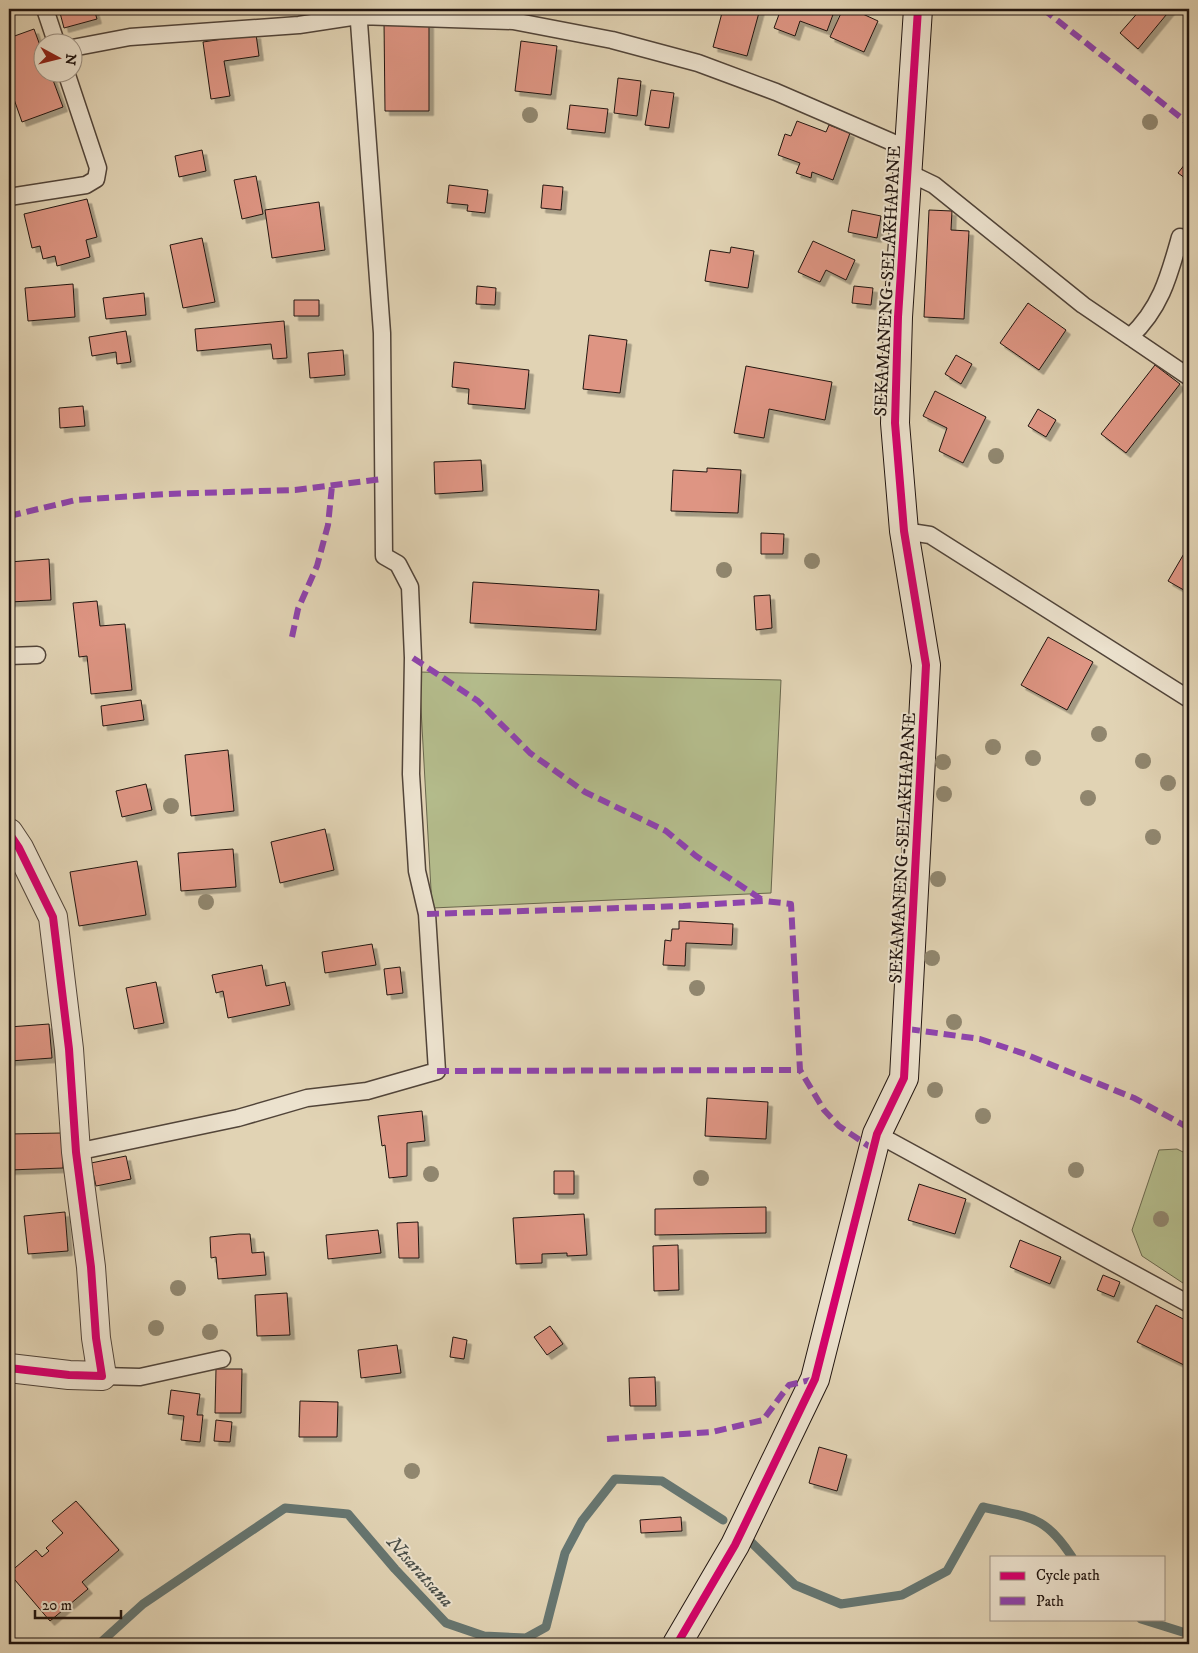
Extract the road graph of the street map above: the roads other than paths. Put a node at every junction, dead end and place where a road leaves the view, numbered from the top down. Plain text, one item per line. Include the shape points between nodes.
1 (45, 9) edge
2 (918, 9) edge
3 (358, 12) edge
4 (498, 14) edge
5 (53, 32) edge
6 (82, 46) edge
7 (69, 82) edge
8 (908, 160) junction
9 (9, 197) edge
10 (1180, 237) dead end
11 (1130, 337) junction
12 (1189, 377) edge
13 (904, 531) junction
14 (37, 655) dead end
15 (9, 656) edge
16 (1189, 699) edge
17 (9, 833) edge
18 (877, 1134) junction
19 (76, 1152) junction
20 (1189, 1304) edge
21 (222, 1359) dead end
22 (9, 1368) edge
23 (102, 1376) junction
24 (678, 1644) edge

1 - 5 lane
2 - 8 street, SEKAMANENG-SELAKHAPANE
3 - 4 lane
3 - 6 lane via 299,25 130,38
3 - 19 lane via 382,333 384,556 398,564 410,587 413,658 411,774 416,871 427,914 437,1071 367,1091 307,1098 238,1118
4 - 8 lane via 698,63 776,92
7 - 9 lane via 98,168 96,180 86,185
8 - 11 lane via 934,185 1083,305
8 - 13 street, SEKAMANENG-SELAKHAPANE via 895,423
10 - 11 lane via 1168,283 1146,322
11 - 12 lane
13 - 16 lane via 930,535
13 - 18 street, SEKAMANENG-SELAKHAPANE via 926,665 920,805 904,1078
14 - 15 lane
17 - 19 street via 52,917 69,1050
18 - 20 lane
18 - 24 street, SEKAMANENG-SELAKHAPANE via 815,1379 735,1545
19 - 23 street via 92,1267 96,1338
21 - 23 lane via 140,1378
22 - 23 street via 69,1376

